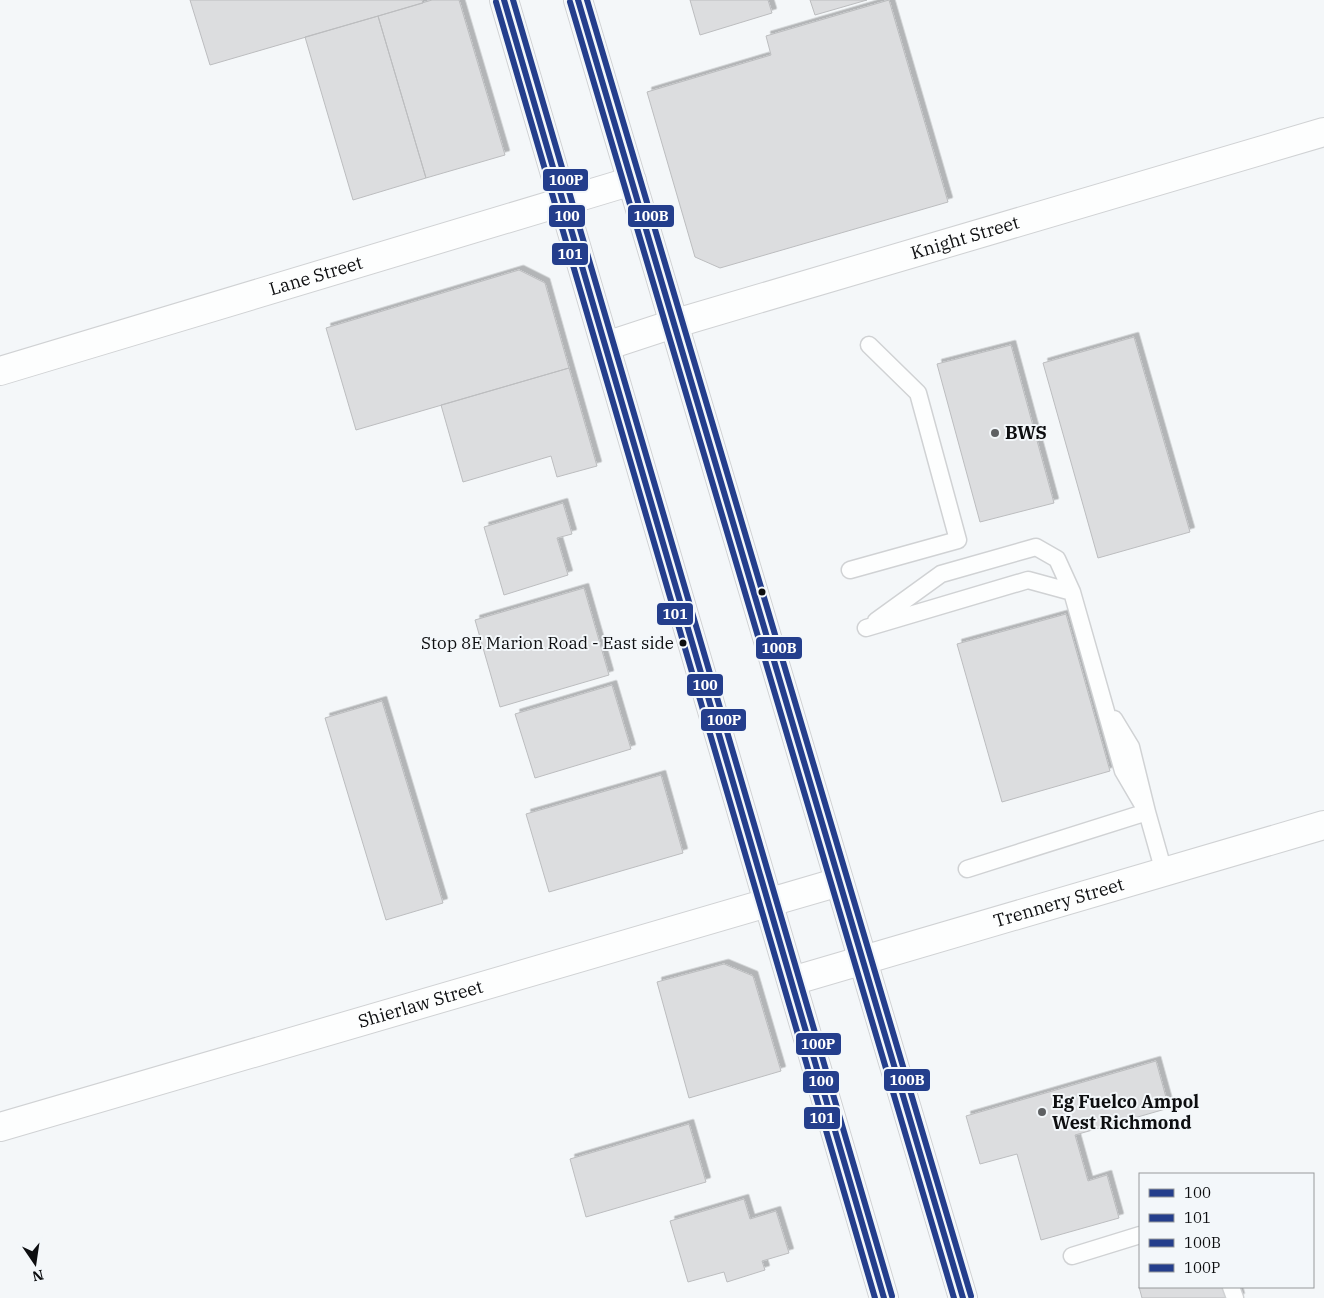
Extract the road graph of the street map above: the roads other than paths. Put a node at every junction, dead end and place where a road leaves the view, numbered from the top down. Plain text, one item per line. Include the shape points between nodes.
1 (504, 0) edge
2 (578, 0) edge
3 (1324, 132) edge
4 (632, 181) junction
5 (565, 201) junction
6 (673, 324) junction
7 (869, 345) dead end
8 (606, 346) junction
9 (0, 371) edge
10 (850, 570) dead end
11 (1072, 592) junction
12 (1147, 812) junction
13 (1324, 825) edge
14 (967, 869) dead end
15 (1164, 872) junction
16 (839, 882) junction
17 (768, 901) junction
18 (863, 962) junction
19 (792, 982) junction
20 (0, 1127) edge
21 (1139, 1235) edge
22 (1072, 1256) dead end
23 (884, 1298) edge
24 (963, 1298) edge

1 - 5 street
2 - 4 street
3 - 6 street, Knight Street
4 - 5 street, Lane Street
4 - 6 street
5 - 8 street
5 - 9 street, Lane Street
6 - 8 street, Knight Street
6 - 16 street
7 - 10 lane via 918,393 958,540
8 - 17 street
11 - 11 lane via 1028,580 866,628 941,574 1036,547 1057,559
11 - 12 lane via 1123,771
12 - 14 lane
12 - 15 lane
13 - 15 street, Trennery Street
15 - 18 street, Trennery Street
16 - 17 street, Shierlaw Street
16 - 18 street
17 - 19 street
17 - 20 street, Shierlaw Street
18 - 19 street, Trennery Street
18 - 24 street
19 - 23 street
21 - 22 lane

